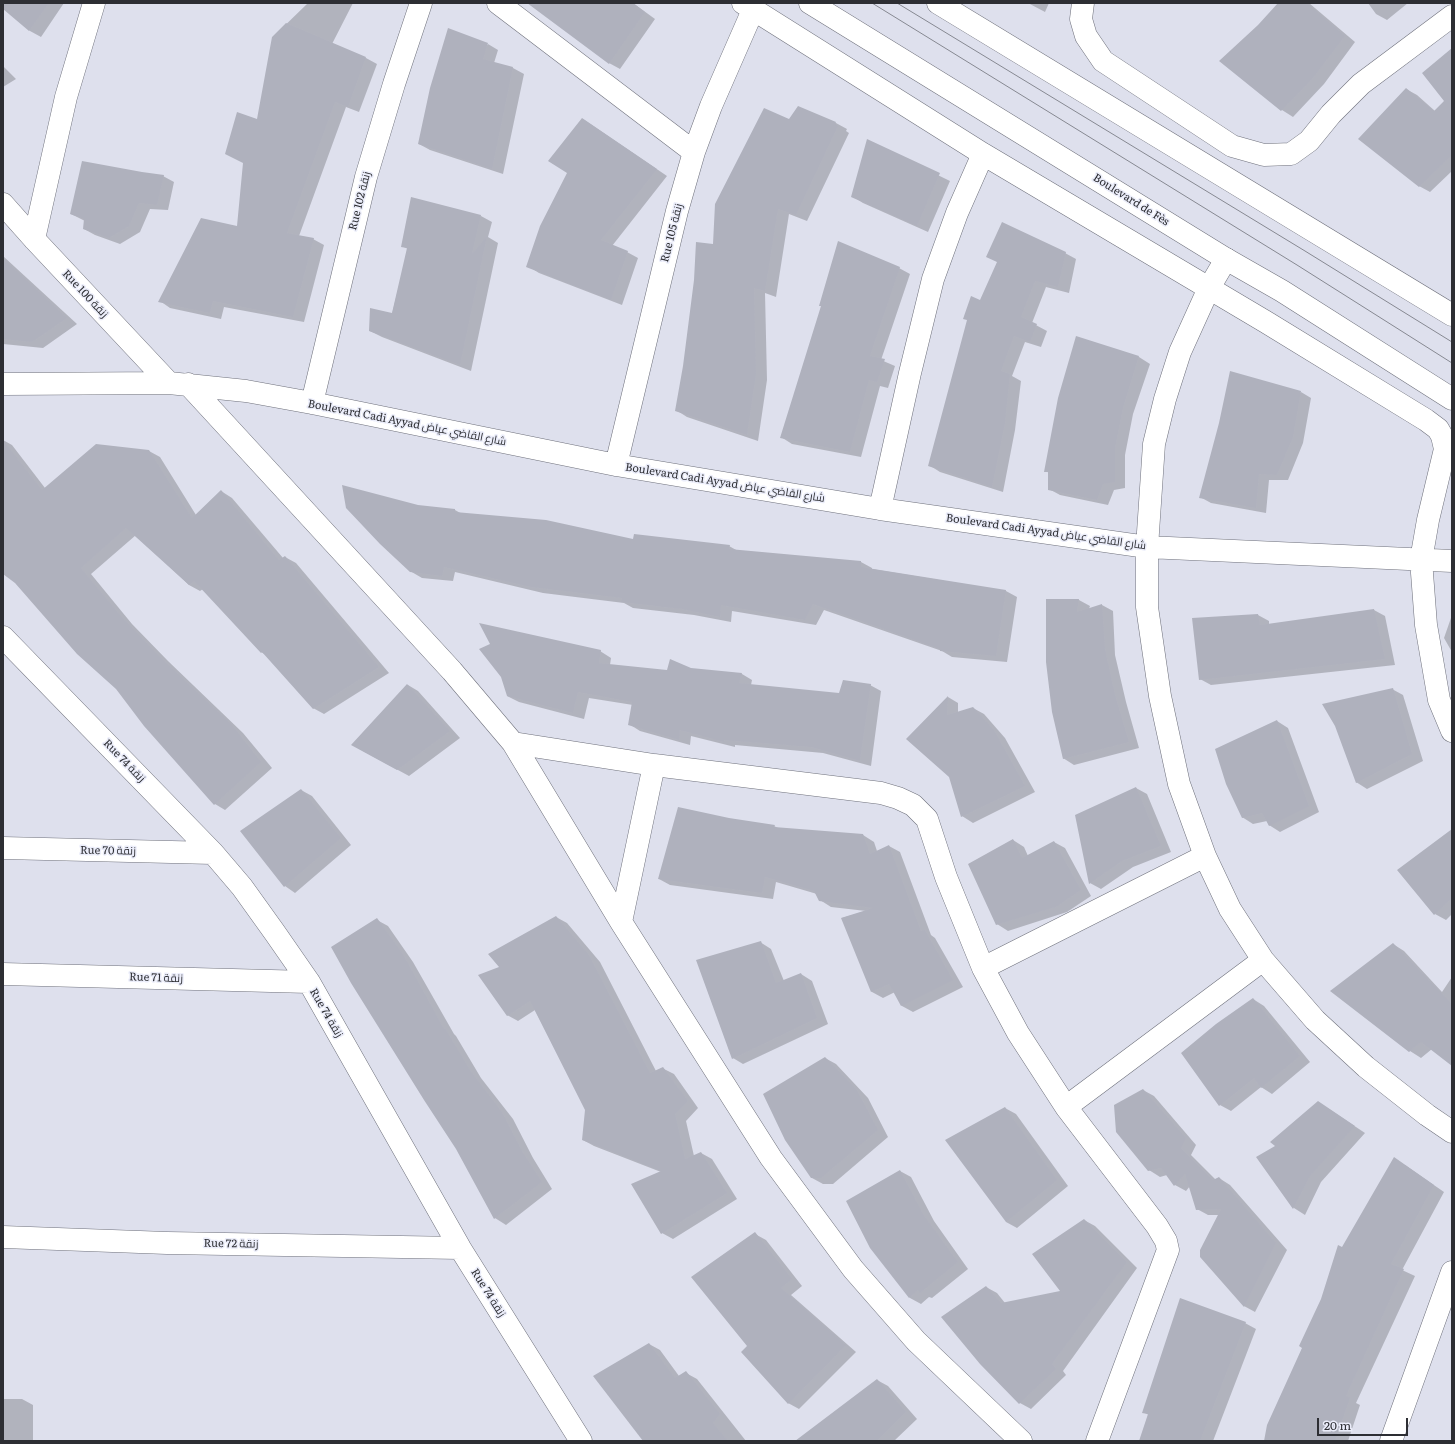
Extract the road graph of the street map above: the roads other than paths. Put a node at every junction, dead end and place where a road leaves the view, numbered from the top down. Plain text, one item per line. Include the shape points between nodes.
1 (94, 3) edge
2 (421, 3) edge
3 (498, 3) edge
4 (810, 3) edge
5 (938, 3) edge
6 (1083, 3) edge
7 (748, 6) edge
8 (1452, 16) edge
9 (694, 152) junction
10 (983, 154) junction
11 (3, 204) edge
12 (34, 239) junction
13 (1226, 259) junction
14 (1209, 288) junction
15 (1452, 315) edge
16 (178, 383) junction
17 (3, 384) edge
18 (1452, 399) edge
19 (312, 403) junction
20 (616, 465) junction
21 (880, 509) junction
22 (1147, 547) junction
23 (1422, 560) junction
24 (1452, 561) edge
25 (3, 637) edge
26 (1452, 731) edge
27 (513, 743) junction
28 (654, 765) junction
29 (3, 848) edge
30 (213, 853) junction
31 (1205, 856) junction
32 (621, 922) junction
33 (1263, 960) junction
34 (983, 968) junction
35 (3, 974) edge
36 (309, 982) junction
37 (1066, 1107) junction
38 (1452, 1132) edge
39 (3, 1237) edge
40 (460, 1248) junction
41 (1452, 1272) edge
42 (581, 1441) edge
43 (1021, 1441) edge
44 (1097, 1441) edge
45 (1391, 1441) edge

1 - 12 street via 66,97
2 - 19 street, Rue 102 زنقة via 366,177
3 - 9 street
4 - 13 street, Boulevard de Fès
5 - 15 street
6 - 8 street via 1081,19 1086,36 1103,60 1232,146 1264,155 1292,154 1309,141 1361,84
7 - 9 street, Rue 105 زنقة
7 - 10 street
9 - 20 street, Rue 105 زنقة via 677,211
10 - 14 street
10 - 21 street via 957,213 933,279
11 - 12 street, Rue 100 زنقة
12 - 16 street, Rue 100 زنقة
13 - 14 street
13 - 18 street, Boulevard de Fès via 1282,291
14 - 22 street via 1180,352 1164,399 1154,444
14 - 23 street via 1438,429 1445,449 1428,520
16 - 17 street, Boulevard Cadi Ayyad شارع القاضي عياض
16 - 19 street, Boulevard Cadi Ayyad شارع القاضي عياض via 246,391
16 - 27 street, Rue 100 زنقة via 452,671
19 - 20 street, Boulevard Cadi Ayyad شارع القاضي عياض
20 - 21 street, Boulevard Cadi Ayyad شارع القاضي عياض
21 - 22 street, Boulevard Cadi Ayyad شارع القاضي عياض
22 - 23 street, Boulevard Cadi Ayyad شارع القاضي عياض
22 - 31 street via 1147,608 1160,696 1179,784
23 - 24 street, Boulevard Cadi Ayyad شارع القاضي عياض
23 - 26 street via 1426,625 1438,700
25 - 30 street, Rue 74 زنقة
27 - 28 street
27 - 32 street, Rue 100 زنقة
28 - 32 street
28 - 34 street via 881,793 913,805 927,819 946,877
29 - 30 street, Rue 70 زنقة
30 - 36 street, Rue 74 زنقة via 242,887
31 - 33 street via 1230,909
31 - 34 street
32 - 43 street, Rue 100 زنقة via 771,1158 853,1269 916,1341
33 - 37 street
33 - 38 street via 1315,1020 1366,1067
34 - 37 street via 1018,1034
35 - 36 street, Rue 71 زنقة
36 - 40 street, Rue 74 زنقة
37 - 44 street via 1163,1234 1168,1250
39 - 40 street, Rue 72 زنقة
40 - 42 street, Rue 74 زنقة
41 - 45 street

